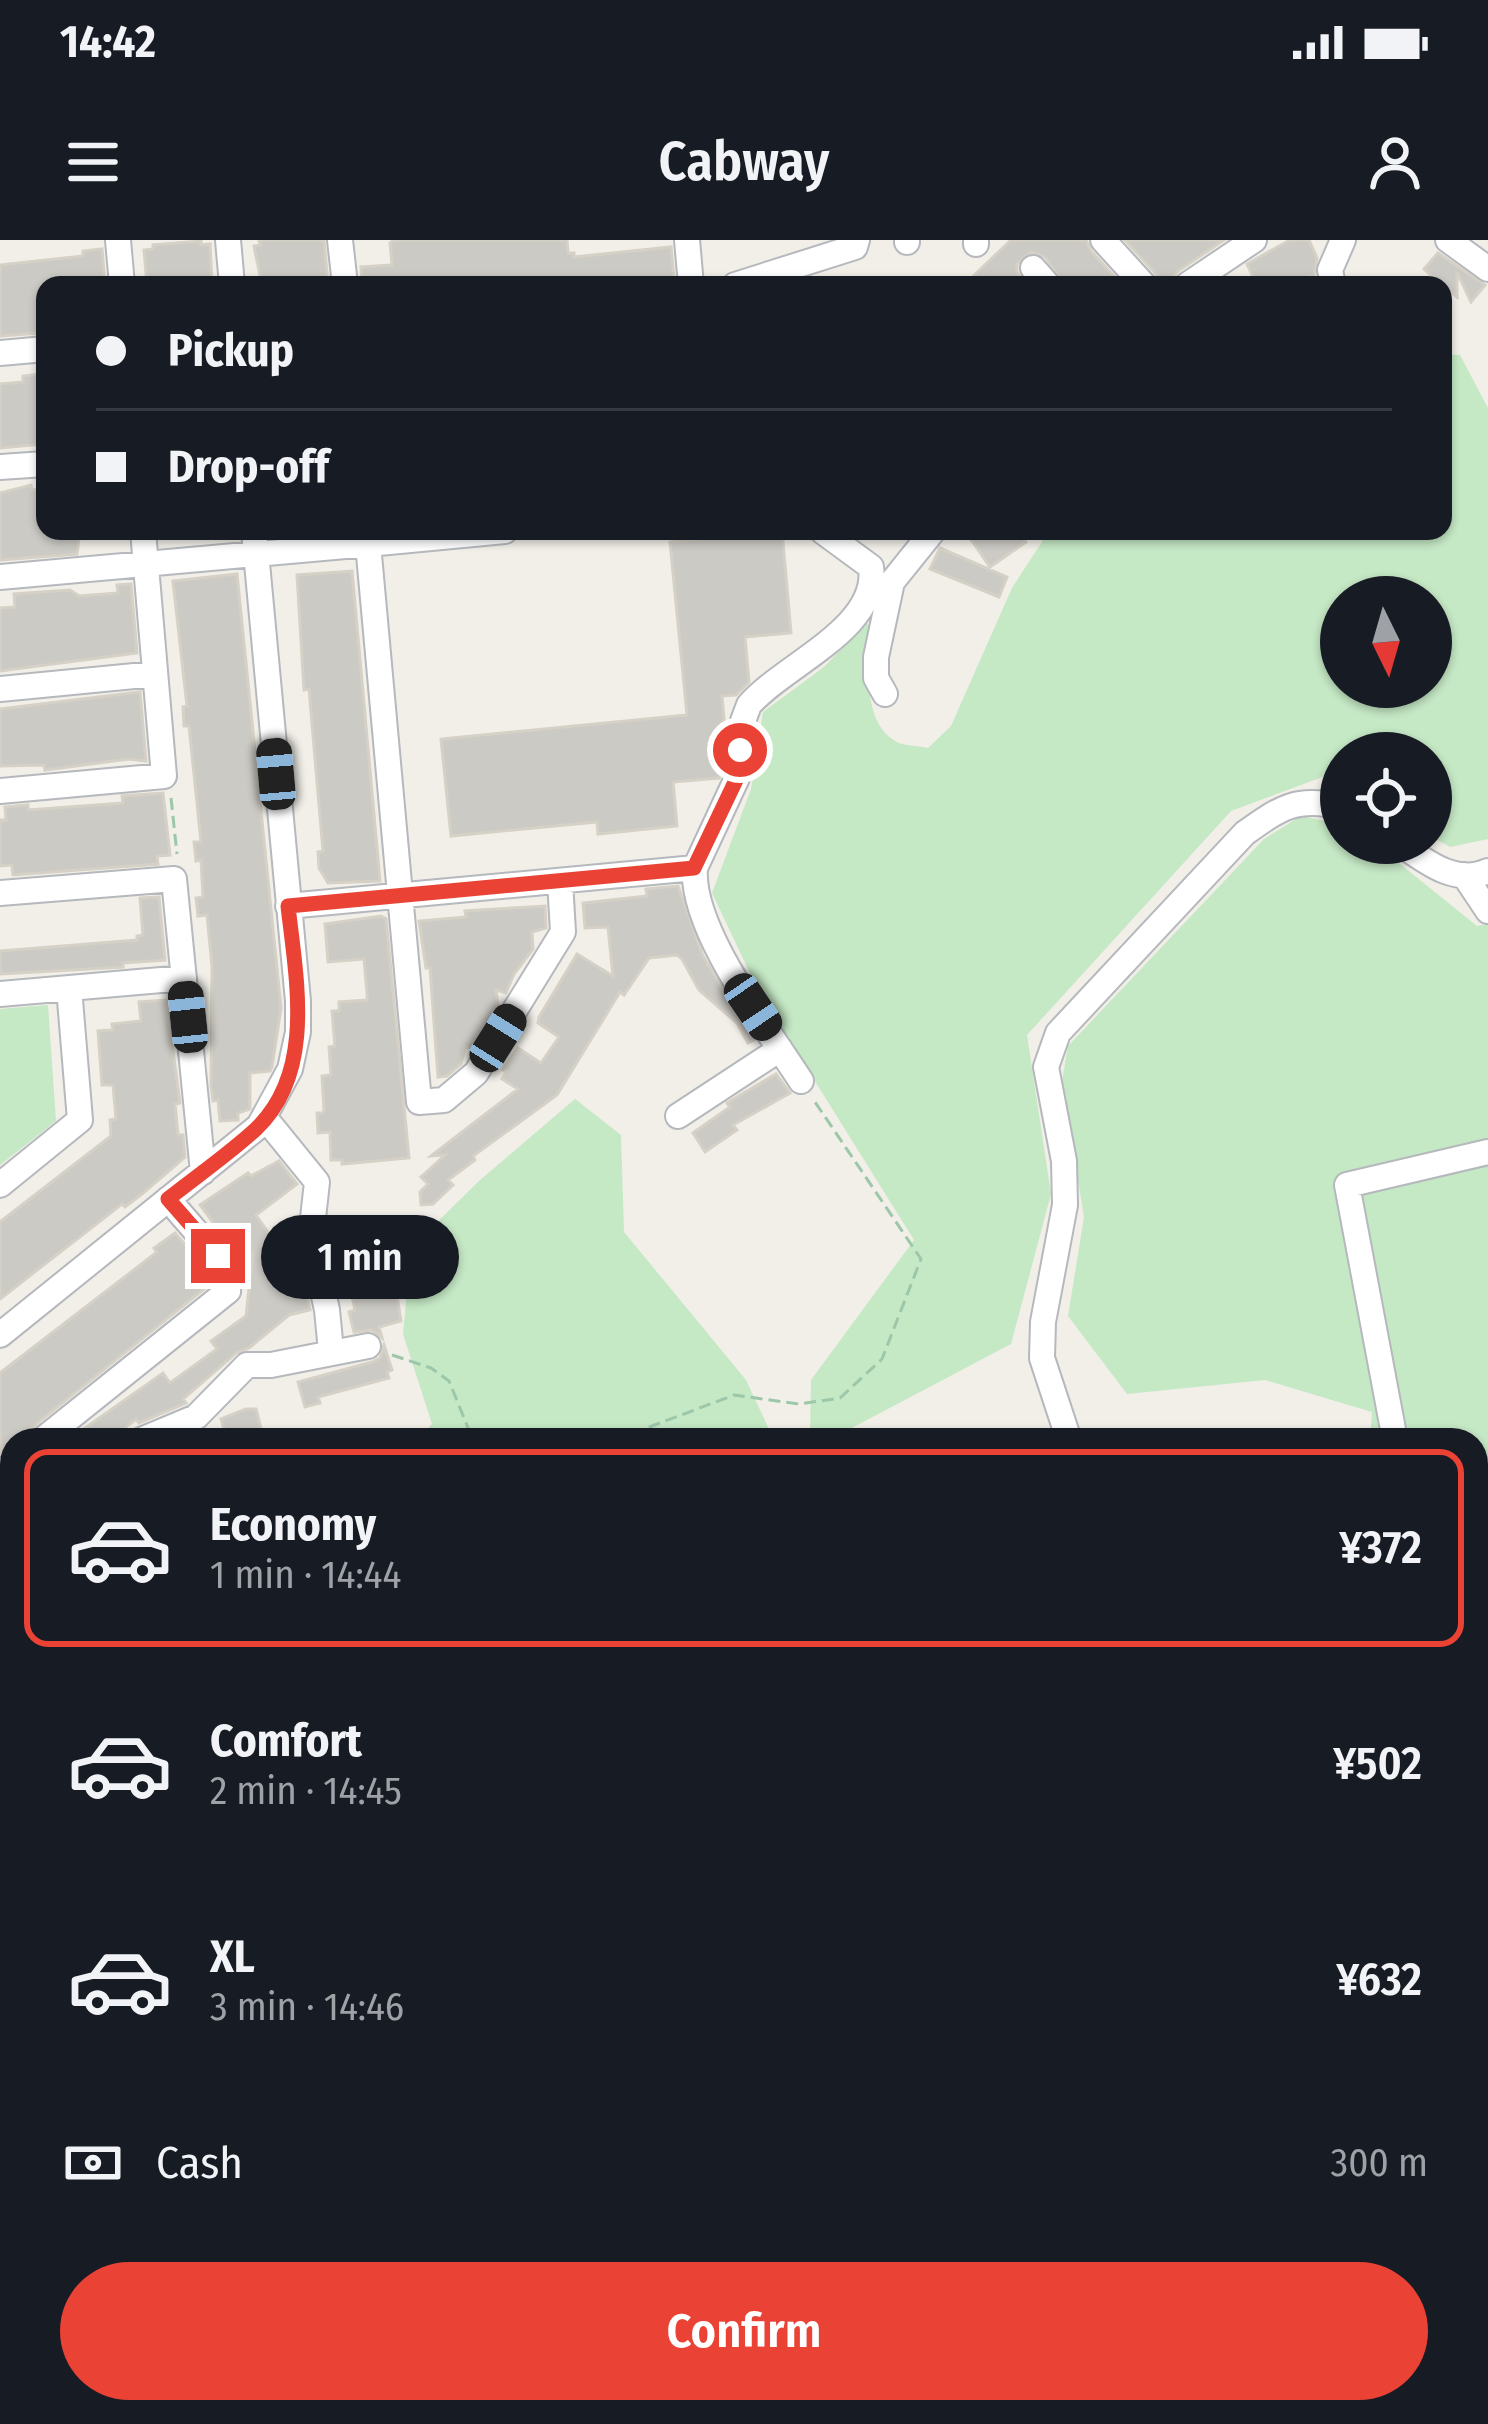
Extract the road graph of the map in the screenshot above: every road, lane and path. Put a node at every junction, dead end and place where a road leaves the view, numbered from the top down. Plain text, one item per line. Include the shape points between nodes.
1 (118, 240) edge
2 (228, 240) edge
3 (340, 240) edge
4 (687, 240) edge
5 (857, 240) edge
6 (1102, 240) edge
7 (1254, 240) edge
8 (1343, 240) edge
9 (1448, 240) edge
10 (1486, 264) edge
11 (121, 276) edge
12 (231, 276) edge
13 (344, 276) edge
14 (690, 276) edge
15 (763, 276) edge
16 (1136, 276) edge
17 (1200, 276) edge
18 (1332, 276) edge
19 (36, 350) edge
20 (0, 353) edge
21 (36, 465) edge
22 (0, 467) edge
23 (144, 540) edge
24 (312, 540) edge
25 (368, 540) edge
26 (834, 540) edge
27 (926, 540) edge
28 (255, 543) edge
29 (146, 564) junction
30 (0, 577) edge
31 (155, 674) junction
32 (0, 689) edge
33 (885, 694) dead end
34 (164, 776) junction
35 (0, 791) edge
36 (1320, 802) edge
37 (1430, 864) edge
38 (694, 868) junction
39 (1476, 873) edge
40 (174, 879) junction
41 (560, 880) junction
42 (0, 893) edge
43 (399, 896) junction
44 (288, 906) junction
45 (1488, 911) edge
46 (184, 978) junction
47 (69, 988) junction
48 (0, 994) edge
49 (780, 1049) junction
50 (801, 1081) joint
51 (678, 1116) dead end
52 (265, 1118) junction
53 (1488, 1152) edge
54 (203, 1172) junction
55 (0, 1185) edge
56 (168, 1199) junction
57 (0, 1335) edge
58 (368, 1346) joint
59 (332, 1351) junction
60 (57, 1428) edge
61 (170, 1428) edge
62 (468, 1428) edge
63 (647, 1428) edge
64 (1066, 1428) edge
65 (1393, 1428) edge

1 - 11 street
2 - 12 street
3 - 13 street
4 - 14 street
5 - 15 street
6 - 16 street
7 - 17 street
8 - 18 street
9 - 10 street
19 - 20 street
21 - 22 street
23 - 29 street
24 - 28 street
25 - 43 street
26 - 38 street via 872,567 872,593 844,628 749,705 737,778
27 - 33 street via 892,582 876,657
28 - 29 street
28 - 44 street
29 - 30 street
29 - 31 street
31 - 32 street
31 - 34 street
34 - 35 street
34 - 40 path
36 - 64 street via 1280,808 1245,833 1058,1033 1046,1067 1065,1205 1042,1358
37 - 39 street
38 - 41 street
38 - 49 street via 700,911
39 - 45 street
40 - 42 street
40 - 46 street
41 - 43 street
41 - 43 street via 563,932 476,1073 445,1100 419,1102
43 - 44 street
44 - 52 street via 298,1032
46 - 47 street
46 - 54 street
47 - 48 street
47 - 55 street via 80,1120
49 - 50 street
49 - 51 street
50 - 63 path via 921,1259 882,1359 840,1398 799,1404 734,1395
52 - 54 street
52 - 59 street via 317,1182 311,1236
53 - 65 street via 1346,1185
54 - 56 street
56 - 57 street
56 - 60 street via 218,1256 228,1291
58 - 59 street
58 - 62 path via 449,1381
59 - 61 street via 247,1365 196,1417

